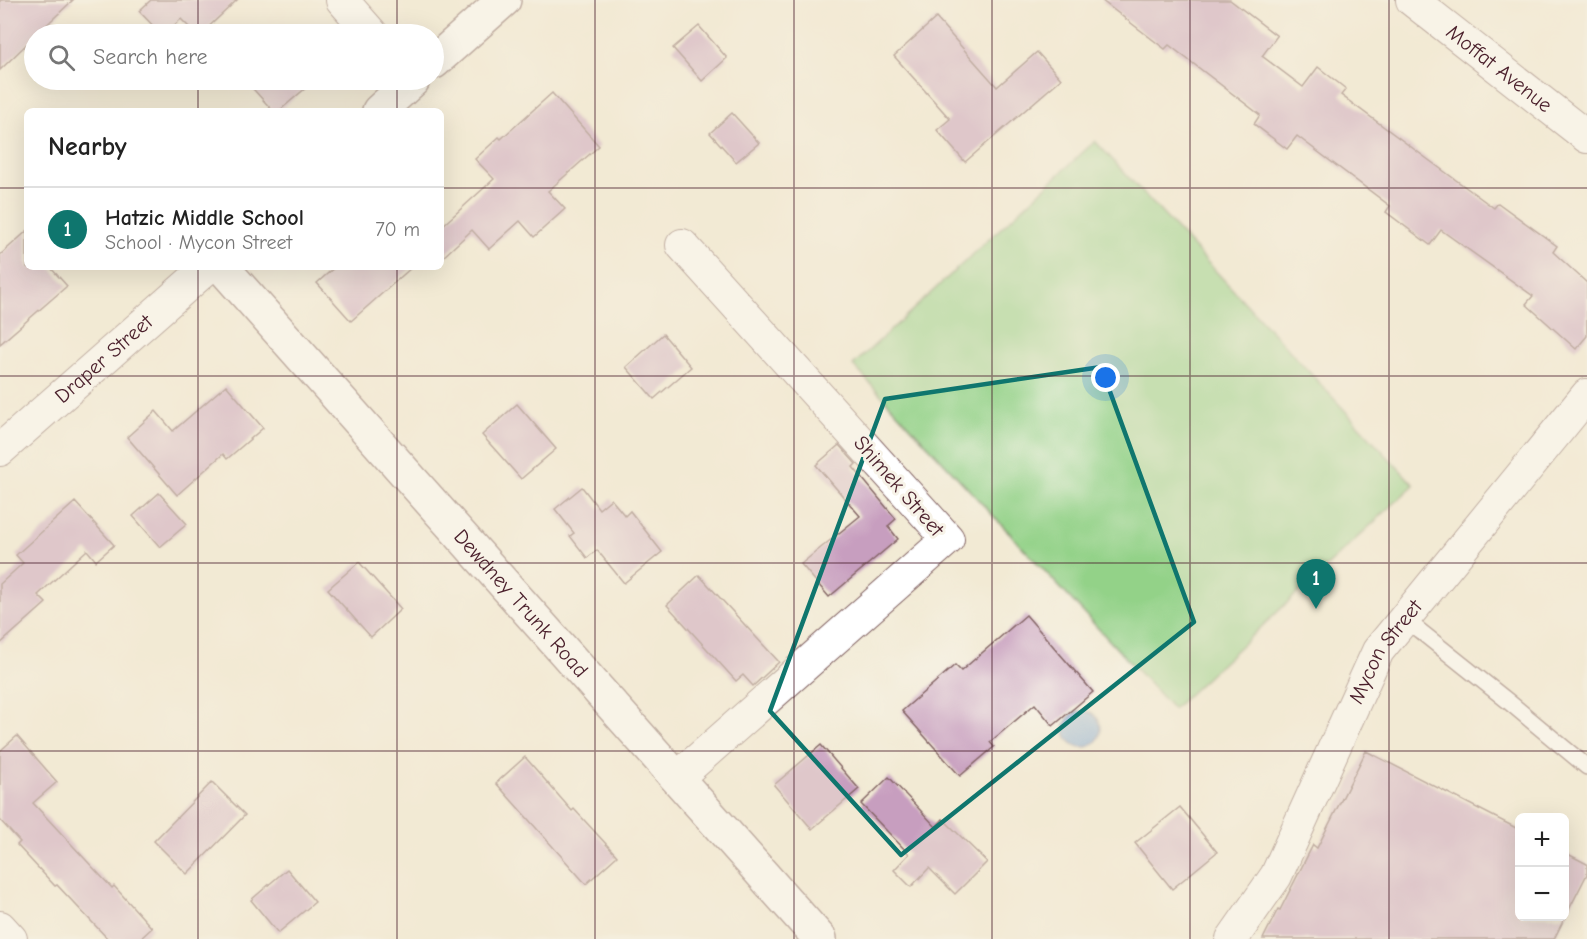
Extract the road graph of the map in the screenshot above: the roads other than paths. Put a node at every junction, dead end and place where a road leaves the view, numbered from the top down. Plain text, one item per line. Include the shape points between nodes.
1 (342, 0) edge
2 (504, 0) edge
3 (1412, 0) edge
4 (363, 24) edge
5 (444, 53) edge
6 (402, 90) edge
7 (382, 108) edge
8 (1587, 137) edge
9 (682, 244) dead end
10 (205, 270) edge
11 (225, 270) edge
12 (1587, 395) edge
13 (0, 450) edge
14 (1405, 619) junction
15 (1587, 767) edge
16 (677, 778) junction
17 (0, 927) edge
18 (11, 939) edge
19 (820, 939) edge
20 (1232, 939) edge

1 - 4 street
2 - 5 main road
3 - 8 street, Moffat Avenue
6 - 7 main road
9 - 16 street, Shimek Street via 948,539
10 - 13 street, Draper Street
11 - 16 main road, Dewdney Trunk Road
12 - 14 street, Mycon Street
14 - 15 lane
14 - 20 street, Mycon Street via 1378,651 1276,876
16 - 19 main road, Dewdney Trunk Road
17 - 18 street

